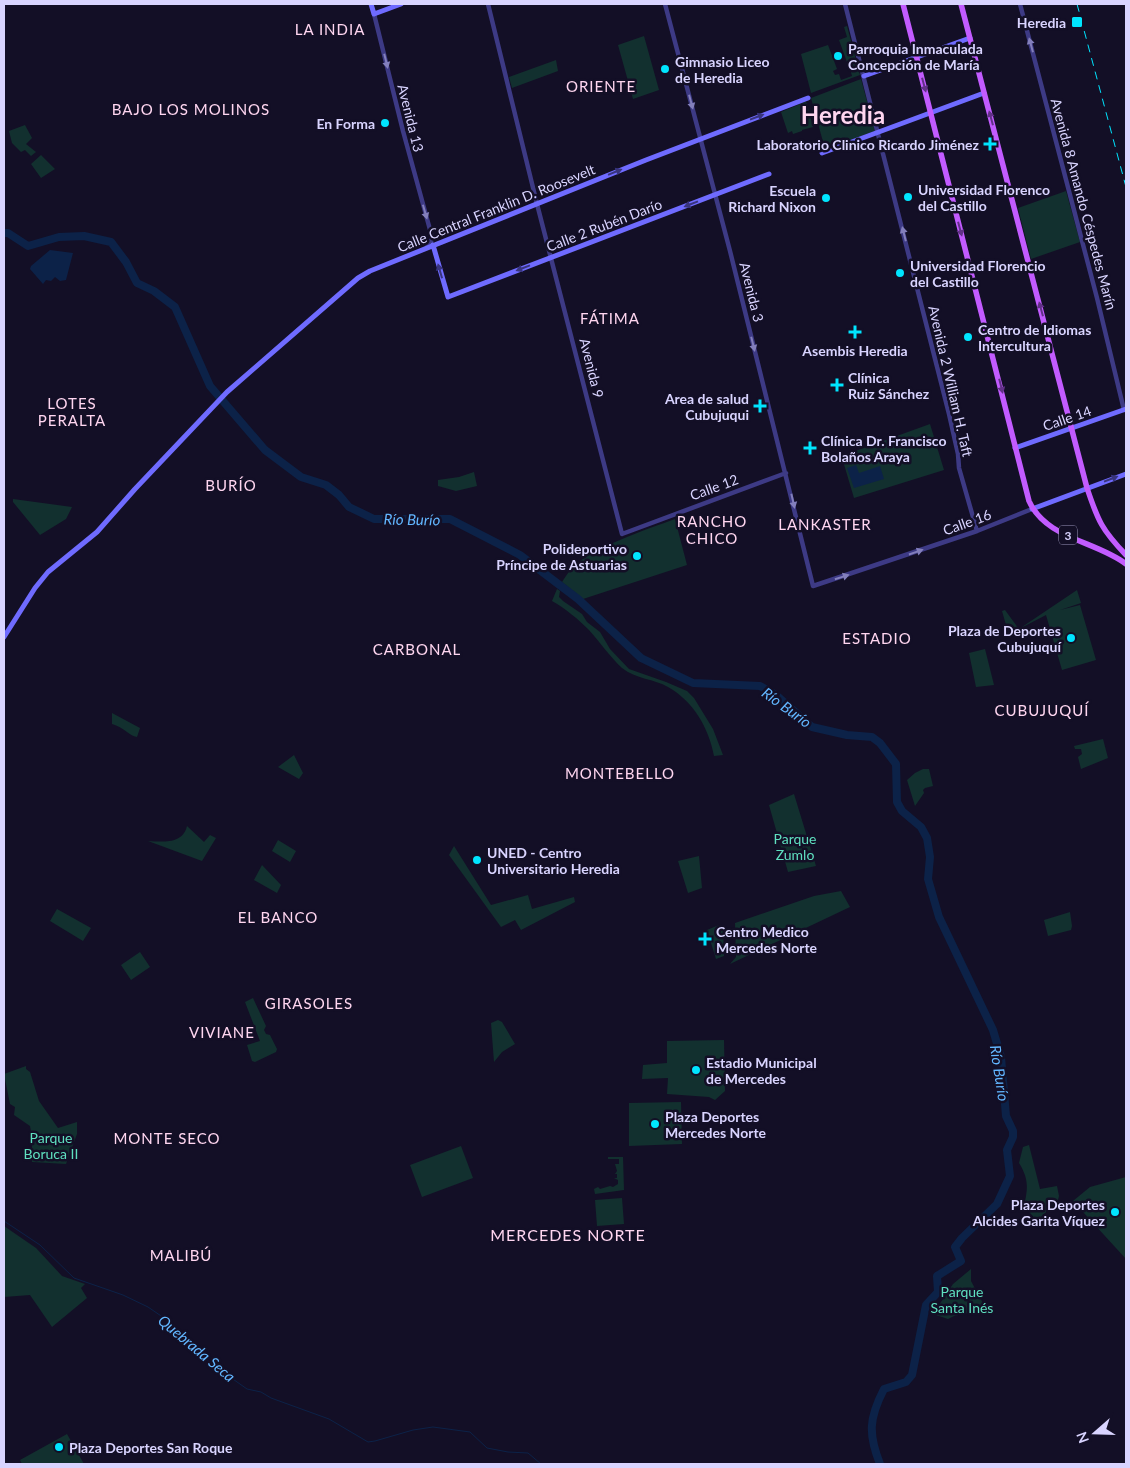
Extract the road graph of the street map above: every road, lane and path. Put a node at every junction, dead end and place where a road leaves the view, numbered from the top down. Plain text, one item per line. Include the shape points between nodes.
1 (371, 4) edge
2 (401, 4) edge
3 (488, 4) edge
4 (665, 4) edge
5 (845, 4) edge
6 (903, 4) edge
7 (961, 4) edge
8 (1020, 4) edge
9 (374, 14) junction
10 (970, 38) junction
11 (917, 57) junction
12 (864, 76) junction
13 (984, 94) junction
14 (808, 98) dead end
15 (932, 113) junction
16 (878, 133) junction
17 (701, 139) junction
18 (822, 153) dead end
19 (769, 174) dead end
20 (715, 195) junction
21 (537, 204) junction
22 (432, 237) junction
23 (439, 242) junction
24 (433, 245) junction
25 (427, 248) junction
26 (552, 257) junction
27 (1125, 410) edge
28 (1072, 428) junction
29 (1015, 448) junction
30 (786, 473) junction
31 (1126, 474) edge
32 (1088, 488) junction
33 (1032, 509) junction
34 (977, 531) junction
35 (622, 534) joint
36 (1115, 544) junction
37 (1108, 553) junction
38 (1125, 554) edge
39 (1120, 559) junction
40 (1126, 564) edge
41 (814, 586) joint
42 (4, 637) edge

1 - 9 main road, Avenida 13
2 - 9 main road
3 - 21 street, Avenida 9
4 -> 17 street, Avenida 3
5 - 12 street, Avenida 2 William H. Taft
6 - 11 main road
7 - 10 main road
27 -> 8 street, Avenida 8 Amando Céspedes Marín
9 -> 22 street, Avenida 13
10 - 11 main road
10 - 13 main road
11 - 12 main road
11 -> 15 main road
12 - 16 street, Avenida 2 William H. Taft
13 - 15 main road
28 -> 13 main road
17 -> 14 main road, Calle Central Franklin D. Roosevelt
15 - 16 main road
15 -> 29 main road
16 - 18 main road
34 -> 16 street, Avenida 2 William H. Taft
17 - 20 street, Avenida 3
21 -> 17 main road, Calle Central Franklin D. Roosevelt
19 - 20 main road, Calle 2 Rubén Darío
20 -> 26 main road, Calle 2 Rubén Darío
20 -> 30 street, Avenida 3
21 - 23 main road, Calle Central Franklin D. Roosevelt
21 - 26 street, Avenida 9
22 - 23 street
22 - 25 street
23 - 24 main road, Calle Central Franklin D. Roosevelt
24 - 25 main road, Calle Central Franklin D. Roosevelt
26 -> 24 main road, Calle 2 Rubén Darío via 448,297
25 - 42 main road, Calle Central Franklin D. Roosevelt via 358,278 225,394 97,532 48,572
26 - 35 street, Avenida 9
27 - 28 main road, Calle 14
28 - 29 main road, Calle 14
28 - 32 main road
29 - 33 main road
30 - 35 street, Calle 12
30 -> 41 street, Avenida 3
32 -> 31 main road, Calle 16
32 - 33 main road, Calle 16
32 - 36 main road via 1097,518
33 - 34 street, Calle 16
33 - 37 main road, 3 via 1051,526
41 -> 34 street, Calle 16
36 - 37 main road via 1114,550
36 - 38 main road
37 - 39 main road, 3
38 - 39 main road
39 - 40 main road, 3

